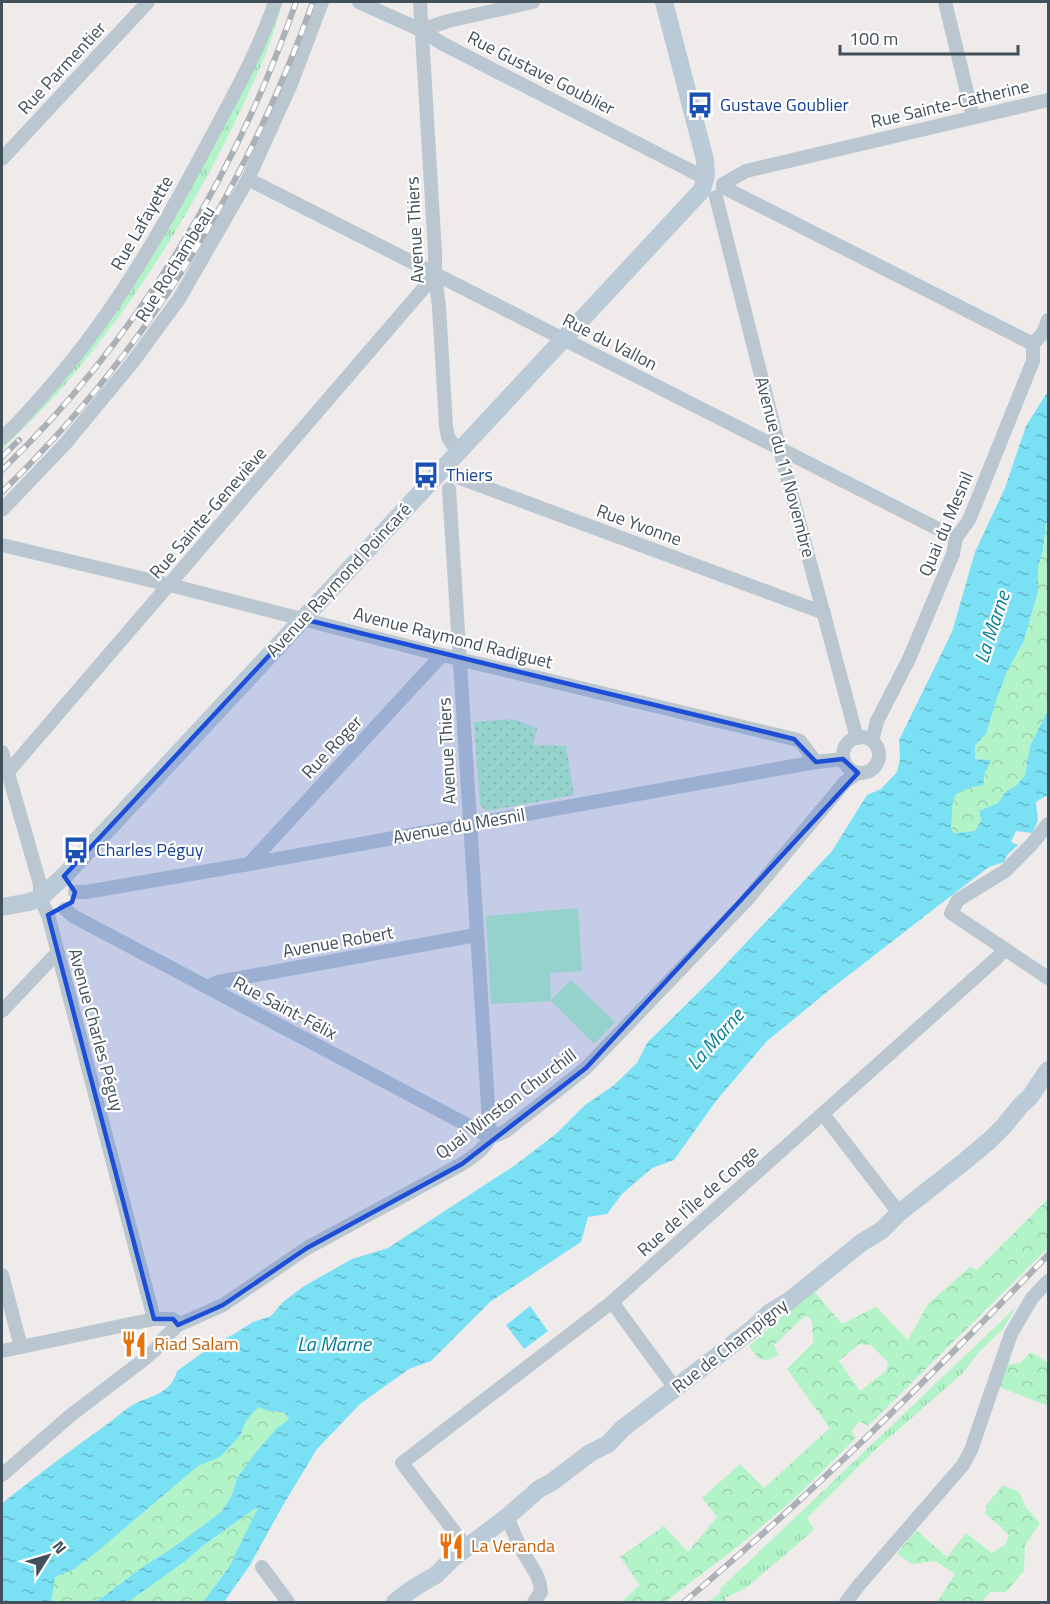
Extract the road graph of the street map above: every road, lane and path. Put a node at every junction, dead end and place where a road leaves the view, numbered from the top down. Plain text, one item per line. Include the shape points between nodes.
1 (148, 2) edge
2 (274, 2) edge
3 (322, 2) edge
4 (359, 2) edge
5 (420, 2) edge
6 (533, 2) edge
7 (664, 2) edge
8 (945, 2) edge
9 (421, 30) junction
10 (1048, 100) edge
11 (973, 117) junction
12 (2, 159) edge
13 (248, 180) junction
14 (712, 185) junction
15 (435, 275) junction
16 (1048, 320) edge
17 (563, 339) junction
18 (1033, 344) junction
19 (2, 438) edge
20 (779, 447) junction
21 (453, 458) junction
22 (434, 478) junction
23 (460, 478) junction
24 (449, 489) junction
25 (2, 510) edge
26 (956, 538) junction
27 (2, 545) edge
28 (170, 585) junction
29 (824, 613) junction
30 (303, 619) junction
31 (442, 655) junction
32 (460, 659) junction
33 (857, 738) junction
34 (872, 741) junction
35 (2, 752) edge
36 (843, 759) junction
37 (816, 762) junction
38 (7, 773) junction
39 (858, 773) junction
40 (1048, 824) edge
41 (470, 825) junction
42 (249, 864) junction
43 (64, 876) junction
44 (75, 892) junction
45 (2, 907) edge
46 (44, 907) junction
47 (65, 909) junction
48 (476, 935) junction
49 (1004, 949) junction
50 (57, 953) junction
51 (1048, 978) edge
52 (207, 987) junction
53 (2, 1011) edge
54 (1048, 1071) edge
55 (823, 1114) junction
56 (490, 1137) junction
57 (899, 1213) junction
58 (2, 1275) edge
59 (1048, 1281) edge
60 (612, 1302) junction
61 (154, 1319) junction
62 (178, 1325) junction
63 (21, 1347) junction
64 (2, 1351) edge
65 (675, 1388) junction
66 (2, 1475) edge
67 (507, 1517) junction
68 (467, 1548) junction
69 (262, 1567) dead end
70 (288, 1602) edge
71 (396, 1602) edge
72 (534, 1602) edge
73 (846, 1602) edge

1 - 12 street, Rue Parmentier
2 - 19 street, Rue Lafayette via 229,104 146,255 71,362
3 - 13 street, Rue Rochambeau
4 - 9 street, Rue Gustave Goublier
5 - 9 street, Avenue Thiers
6 - 9 street
7 - 14 street, Avenue du 11 Novembre
8 - 11 street
9 - 14 street, Rue Gustave Goublier
9 - 15 street, Avenue Thiers
10 - 11 street, Rue Sainte-Catherine
11 - 14 street, Rue Sainte-Catherine via 746,171
13 - 15 street, Rue du Vallon
13 - 25 street, Rue Rochambeau via 154,334 65,444
14 - 17 street, Avenue Raymond Poincaré
14 - 18 street, Rue Gustave Goublier
14 - 20 street, Avenue du 11 Novembre
15 - 17 street, Rue du Vallon
15 - 21 street, Avenue Thiers via 446,426
15 - 28 street, Rue Sainte-Geneviève
16 - 18 street, Quai du Mesnil
17 - 20 street, Rue du Vallon
17 - 21 street, Avenue Raymond Poincaré
18 - 26 street, Quai du Mesnil via 1033,361 969,520
20 - 26 street, Rue du Vallon
20 - 29 street, Avenue du 11 Novembre
21 - 22 street, Avenue Raymond Poincaré
21 - 23 street, Rue Yvonne
22 - 24 street
22 - 30 street, Avenue Raymond Poincaré
23 - 24 street via 456,487
23 - 29 street, Rue Yvonne
24 - 32 street, Avenue Thiers
26 - 34 street, Quai du Mesnil via 953,554
27 - 28 street, Avenue Raymond Radiguet
28 - 30 street, Avenue Raymond Radiguet
28 - 38 street, Rue Sainte-Geneviève
29 - 33 street, Avenue du 11 Novembre
30 - 31 street, Avenue Raymond Radiguet
30 - 43 street, Avenue Raymond Poincaré
31 - 32 street, Avenue Raymond Radiguet
31 - 42 street, Rue Roger
32 - 37 street, Avenue Raymond Radiguet via 800,741
32 - 41 street, Avenue Thiers
33 - 34 street
33 - 36 street via 844,748
34 - 39 street via 878,751 877,762 869,771
35 - 38 street, Avenue Charles Péguy
36 - 37 street, Avenue du Mesnil
36 - 39 street via 848,768
37 - 41 street, Avenue du Mesnil
38 - 46 street, Avenue Charles Péguy
39 - 56 street, Quai Winston Churchill via 845,782 745,902 586,1068 506,1131
40 - 49 street via 1005,871 958,900 951,913
41 - 42 street, Avenue du Mesnil
41 - 48 street, Avenue Thiers
42 - 44 street, Avenue du Mesnil
43 - 44 street via 72,882
43 - 46 street, Avenue Raymond Poincaré
44 - 47 street
45 - 46 street via 29,902
46 - 47 street
46 - 50 street, Avenue Charles Péguy
47 - 52 street, Rue Saint-Félix
48 - 52 street, Avenue Robert
48 - 56 street, Avenue Thiers
49 - 51 street
49 - 55 street, Rue de l'Île de Conge
50 - 53 street
50 - 61 street, Avenue Charles Péguy
52 - 56 street, Rue Saint-Félix
54 - 57 street, Rue de Champigny via 990,1140
55 - 57 street
55 - 60 street, Rue de l'Île de Conge
56 - 62 street, Quai Winston Churchill via 479,1153 462,1164 307,1248 223,1305
57 - 65 street, Rue de Champigny
58 - 63 street
59 - 73 street via 1032,1298 1011,1334 963,1465
60 - 65 street
60 - 68 street, Rue de l'Île de Conge via 402,1463
61 - 62 street via 172,1319
61 - 63 street
62 - 66 street, Quai Winston Churchill via 142,1362 71,1415
63 - 64 street
65 - 67 street, Rue de Champigny via 608,1444 539,1489
67 - 68 street, Rue de Champigny
67 - 72 street via 540,1582 541,1592
68 - 71 street, Rue de Champigny
69 - 70 street

